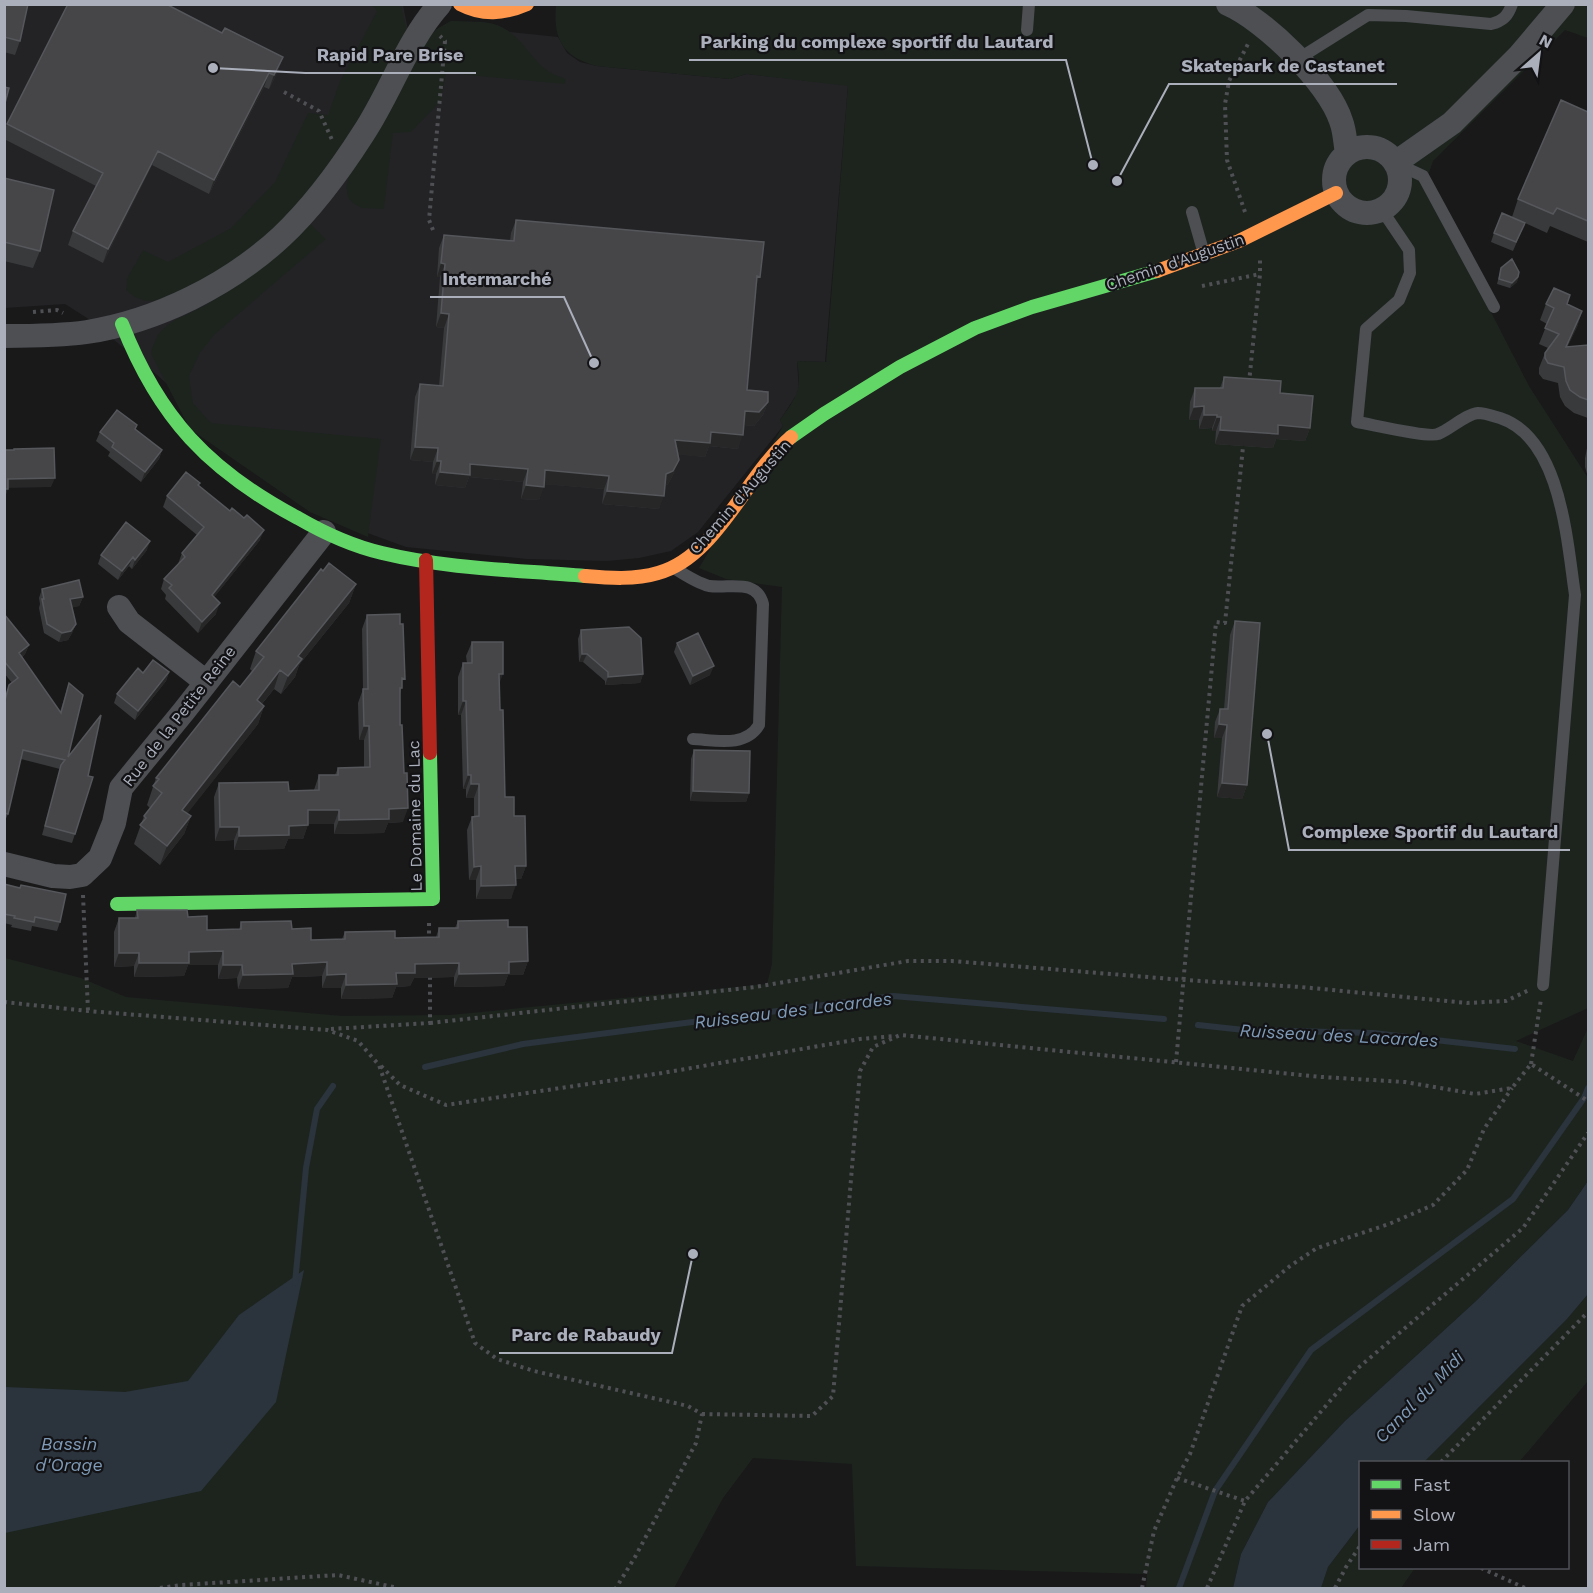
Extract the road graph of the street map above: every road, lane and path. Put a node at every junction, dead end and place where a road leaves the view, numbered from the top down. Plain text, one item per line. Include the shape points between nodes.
1 (440, 4) edge
2 (460, 4) edge
3 (527, 4) edge
4 (1029, 4) edge
5 (1228, 4) edge
6 (1512, 4) edge
7 (1563, 4) edge
8 (1407, 10) edge
9 (423, 23) junction
10 (1259, 24) junction
11 (1027, 30) dead end
12 (1298, 59) junction
13 (284, 92) dead end
14 (1347, 153) junction
15 (1395, 163) junction
16 (343, 164) junction
17 (1336, 193) junction
18 (1382, 210) junction
19 (1192, 212) dead end
20 (433, 230) dead end
21 (1252, 236) junction
22 (1204, 255) junction
23 (1260, 274) junction
24 (1195, 287) dead end
25 (1494, 307) dead end
26 (122, 324) junction
27 (4, 336) edge
28 (1249, 393) edge
29 (1243, 447) edge
30 (324, 532) junction
31 (426, 560) junction
32 (674, 568) junction
33 (119, 607) dead end
34 (206, 682) junction
35 (693, 739) dead end
36 (4, 864) edge
37 (82, 875) junction
38 (428, 899) junction
39 (117, 904) dead end
40 (429, 944) edge
41 (429, 966) edge
42 (1184, 980) junction
43 (1543, 985) junction
44 (4, 1002) edge
45 (88, 1011) junction
46 (430, 1023) junction
47 (327, 1030) junction
48 (900, 1035) junction
49 (1176, 1062) junction
50 (1531, 1064) junction
51 (380, 1065) junction
52 (1512, 1088) junction
53 (1588, 1101) edge
54 (1588, 1133) edge
55 (1588, 1312) edge
56 (702, 1414) junction
57 (1442, 1461) edge
58 (1177, 1478) junction
59 (1245, 1501) junction
60 (1359, 1548) edge
61 (1483, 1569) edge
62 (182, 1587) edge
63 (160, 1588) edge
64 (398, 1588) edge
65 (616, 1588) edge
66 (1142, 1588) edge
67 (1207, 1588) edge
68 (1335, 1588) edge
69 (1525, 1588) edge

1 - 9 street
2 - 3 street via 491,14
4 - 11 lane
5 - 10 street
6 - 8 lane via 1509,14 1491,24
7 - 15 street via 1519,56 1452,123
8 - 12 lane via 1368,15
9 - 16 street
9 - 20 path via 445,40 429,220
10 - 12 street
10 - 21 path via 1229,81 1225,104 1227,160
12 - 14 street via 1323,88 1341,120
13 - 16 path via 319,111
14 - 15 street via 1373,147
14 - 17 street via 1337,164
15 - 18 street via 1399,189
15 - 25 lane via 1424,176
16 - 26 street via 282,236 251,261 166,309
17 - 18 street via 1355,211
17 - 21 street, Chemin d'Augustin
18 - 43 lane via 1409,250 1410,273 1398,300 1366,329 1357,422 1435,436 1476,413 1490,414 1519,428 1533,441 1554,479 1575,595
19 - 22 lane
21 - 22 street, Chemin d'Augustin
21 - 23 path
22 - 32 street, Chemin d'Augustin via 1001,318 911,360 791,437 758,470 704,542
23 - 24 path, Chemin d'Augustin
23 - 28 path
26 - 27 street via 83,333
26 - 30 street, Chemin d'Augustin via 146,379 182,432 207,457 261,498
29 - 42 path via 1225,624 1216,622
30 - 31 street, Chemin d'Augustin via 381,553
30 - 34 street, Rue de la Petite Reine
31 - 32 street, Chemin d'Augustin via 624,578
31 - 38 street, Le Domaine du Lac via 433,899
32 - 35 lane via 710,586 751,587 763,604 759,725 753,734 741,740
33 - 34 street via 129,622
34 - 37 street, Rue de la Petite Reine via 121,788 114,823 100,858
36 - 37 street via 53,876
37 - 45 path
38 - 39 street, Le Domaine du Lac
38 - 40 path
41 - 46 path
42 - 43 path via 1467,1003 1506,1001
42 - 46 path via 952,961 908,961 755,987
42 - 49 path
43 - 50 path
44 - 45 path
45 - 47 path
46 - 47 path
47 - 51 path via 358,1041
48 - 49 path
48 - 51 path via 446,1105 400,1085
48 - 56 path via 873,1047 860,1071 833,1396 812,1416
49 - 52 path via 1406,1082 1475,1094
50 - 52 path
50 - 53 path
51 - 56 path via 475,1343 497,1359 534,1371 688,1406
52 - 58 path via 1484,1129 1467,1170 1433,1206 1317,1248 1242,1306 1190,1454
54 - 59 path via 1523,1228 1358,1368
55 - 57 path
56 - 65 path via 696,1443
58 - 59 path
58 - 66 path via 1154,1531
59 - 67 path
60 - 68 path
61 - 69 path
62 - 63 path
62 - 64 path via 338,1575

